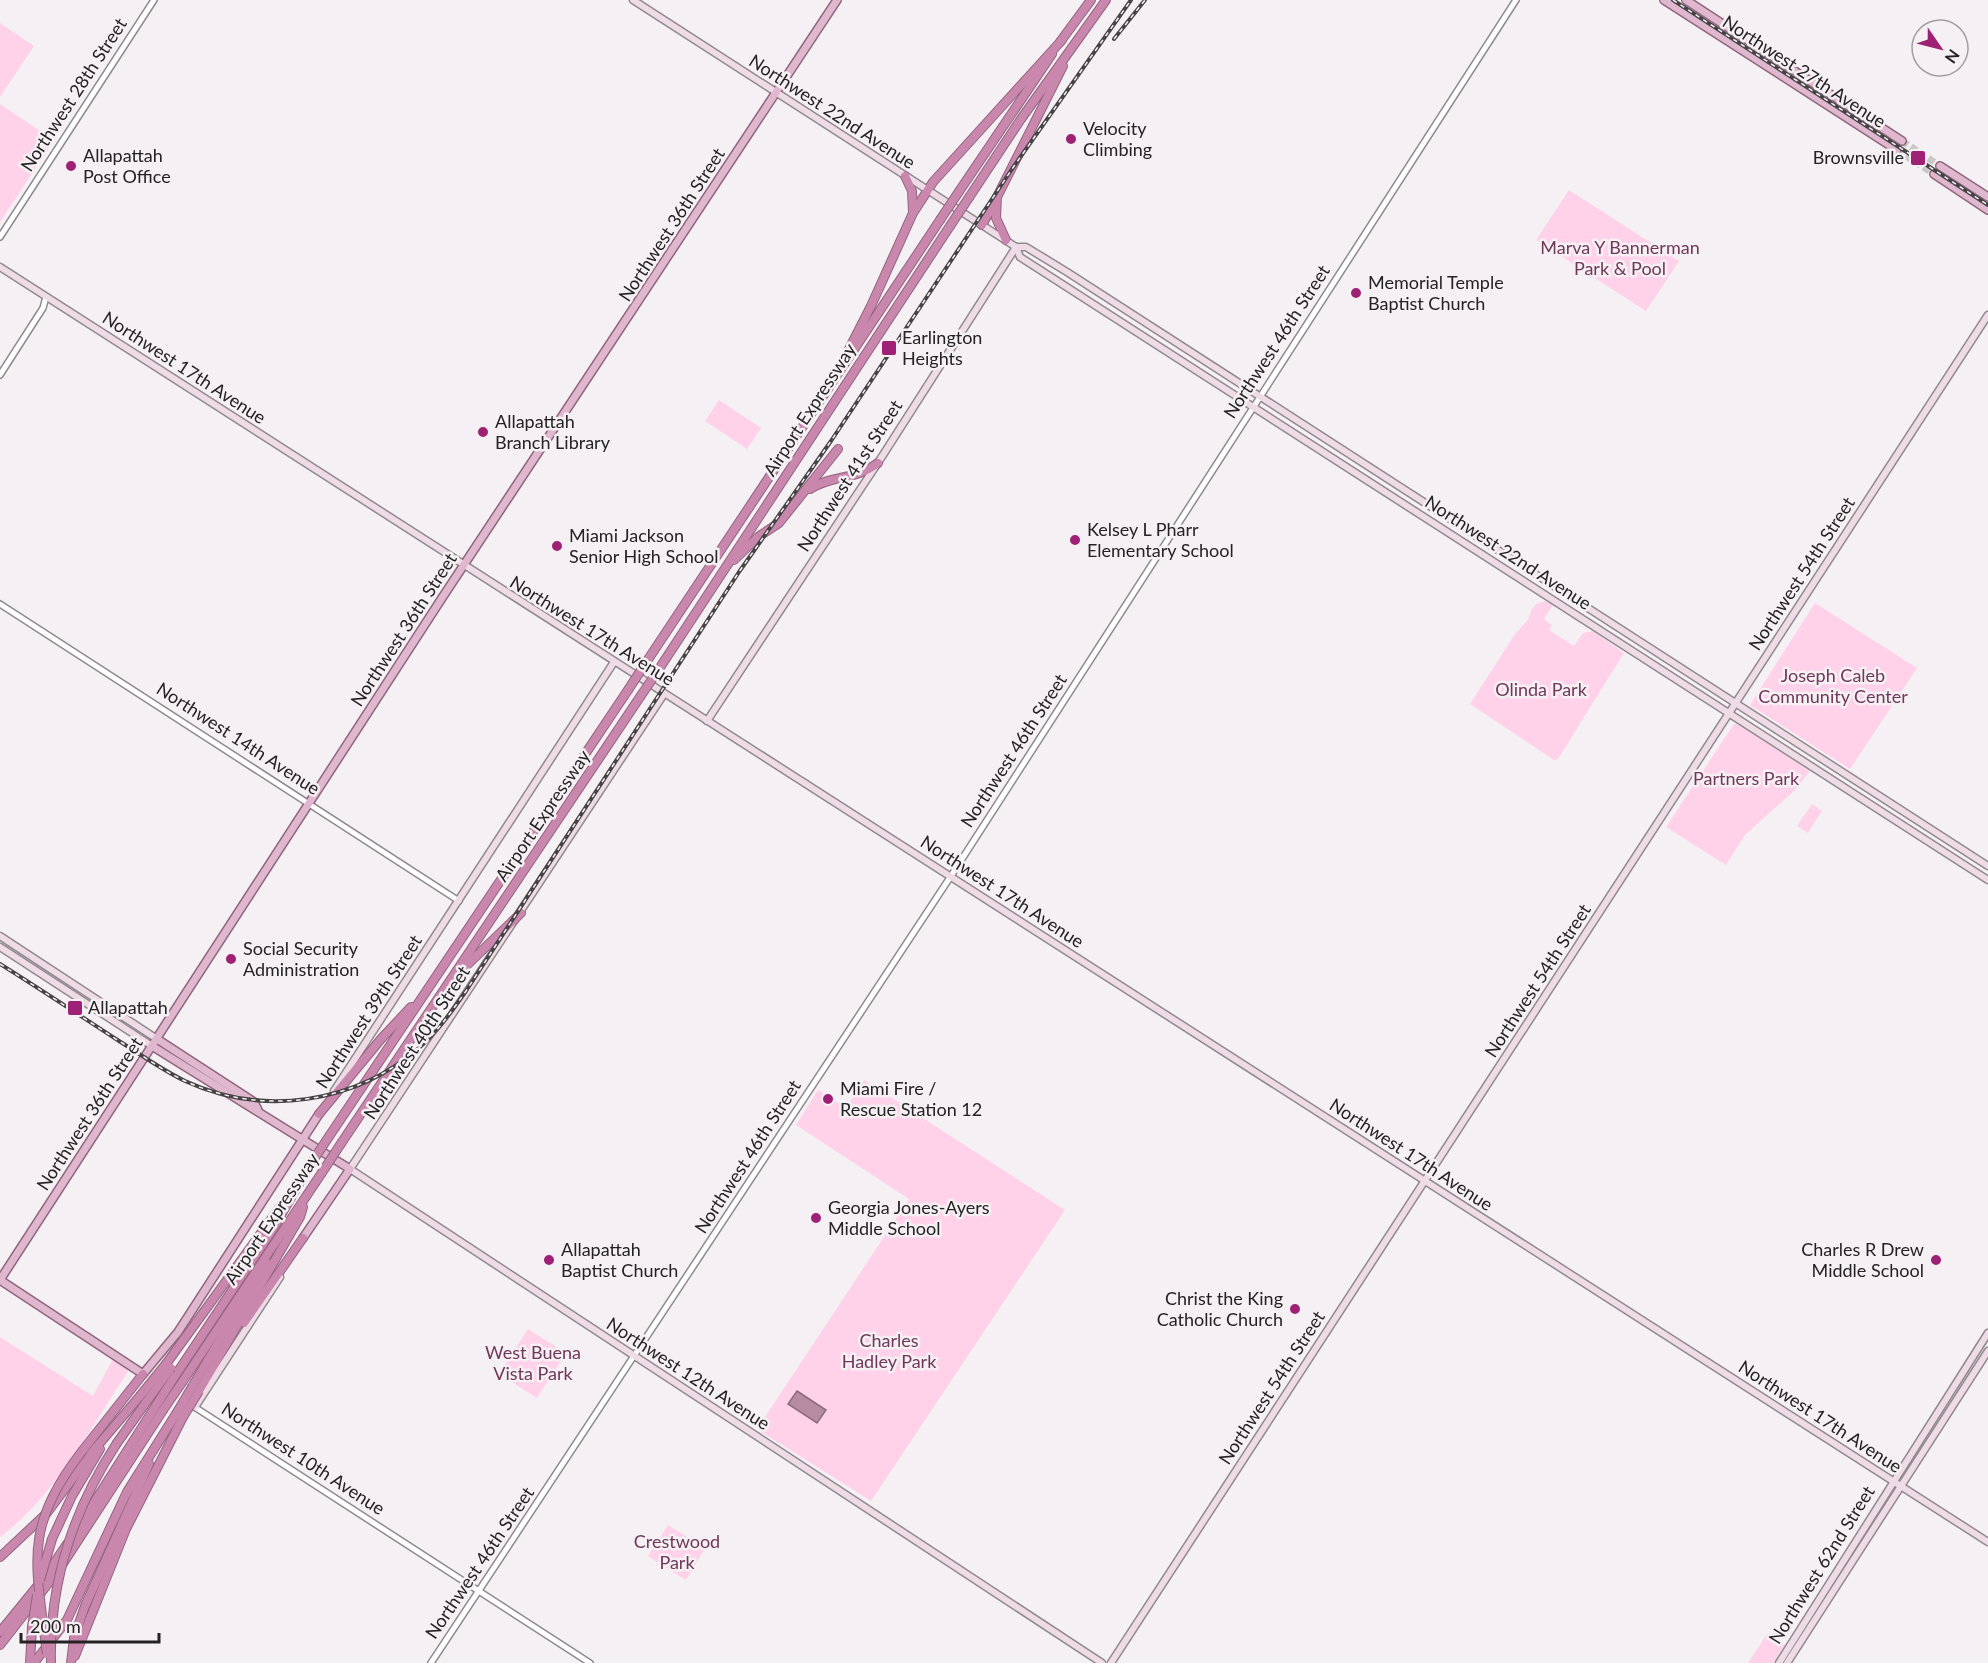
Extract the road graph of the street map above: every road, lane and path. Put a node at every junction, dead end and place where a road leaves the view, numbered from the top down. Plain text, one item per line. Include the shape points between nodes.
1 (154, 0) edge
2 (633, 0) edge
3 (837, 0) edge
4 (1091, 0) edge
5 (1106, 0) edge
6 (1516, 0) edge
7 (1664, 0) edge
8 (1686, 0) edge
9 (1081, 33) junction
10 (1062, 40) junction
11 (776, 93) junction
12 (1879, 126) junction
13 (1868, 131) junction
14 (1902, 141) tunnel mouth
15 (1897, 150) tunnel mouth
16 (1940, 165) tunnel mouth
17 (1934, 174) tunnel mouth
18 (905, 176) junction
19 (928, 191) junction
20 (997, 197) junction
21 (1988, 197) edge
22 (1988, 210) edge
23 (913, 213) junction
24 (982, 225) junction
25 (0, 237) edge
26 (1006, 240) junction
27 (1016, 247) junction
28 (0, 267) edge
29 (46, 297) junction
30 (1988, 315) edge
31 (0, 375) edge
32 (1260, 397) junction
33 (818, 402) junction
34 (1254, 407) junction
35 (838, 449) dead end
36 (878, 463) junction
37 (800, 498) junction
38 (463, 566) junction
39 (722, 571) junction
40 (0, 604) edge
41 (614, 662) junction
42 (664, 694) junction
43 (1736, 703) junction
44 (1730, 713) junction
45 (707, 721) junction
46 (309, 803) junction
47 (1988, 866) edge
48 (951, 876) junction
49 (1988, 879) edge
50 (459, 901) junction
51 (521, 912) junction
52 (0, 936) edge
53 (0, 947) edge
54 (445, 991) junction
55 (419, 1001) junction
56 (157, 1039) junction
57 (152, 1046) junction
58 (258, 1110) junction
59 (319, 1114) junction
60 (303, 1139) junction
61 (350, 1169) junction
62 (1425, 1182) junction
63 (297, 1185) junction
64 (306, 1197) junction
65 (282, 1235) junction
66 (303, 1238) junction
67 (0, 1280) edge
68 (1988, 1332) edge
69 (1988, 1351) edge
70 (636, 1356) junction
71 (143, 1374) junction
72 (209, 1374) junction
73 (179, 1378) junction
74 (195, 1389) junction
75 (144, 1399) junction
76 (195, 1407) junction
77 (180, 1415) junction
78 (122, 1418) junction
79 (1892, 1481) junction
80 (1900, 1486) junction
81 (1988, 1542) edge
82 (0, 1557) edge
83 (479, 1591) junction
84 (0, 1632) edge
85 (0, 1645) edge
86 (32, 1663) edge
87 (50, 1663) edge
88 (72, 1663) edge
89 (431, 1663) edge
90 (590, 1663) edge
91 (1102, 1663) edge
92 (1111, 1663) edge
93 (1779, 1663) edge
94 (1787, 1663) edge

1 - 25 street, Northwest 28th Street
2 - 11 main road, Northwest 22nd Avenue
3 - 11 main road, Northwest 36th Street
4 - 10 highway, Airport Expressway
5 - 9 highway, Airport Expressway
6 - 32 street, Northwest 46th Street
7 - 13 main road, Northwest 27th Avenue
8 - 12 main road, Northwest 27th Avenue
9 - 20 highway
9 - 39 highway, Airport Expressway, bridge
10 - 19 highway via 964,145
10 - 33 highway, Airport Expressway, bridge
11 - 18 main road, Northwest 22nd Avenue
11 - 38 main road, Northwest 36th Street
12 - 13 main road via 1875,132
12 - 14 main road, Northwest 27th Avenue
13 - 15 main road, Northwest 27th Avenue
16 - 21 main road
17 - 22 main road
18 - 19 main road, Northwest 22nd Avenue
18 - 23 highway via 913,196
19 - 23 highway
19 - 24 main road, Northwest 22nd Avenue
20 - 24 highway
20 - 26 highway via 996,218
23 - 33 highway via 864,321
24 - 26 main road, Northwest 22nd Avenue
26 - 27 main road, Northwest 22nd Avenue
27 - 32 main road, Northwest 22nd Avenue via 1026,247 1044,258
27 - 34 main road, Northwest 22nd Avenue via 1020,257
27 - 36 main road, Northwest 41st Street
28 - 29 main road, Northwest 17th Avenue
29 - 31 street via 43,308
29 - 38 main road, Northwest 17th Avenue
30 - 43 main road, Northwest 54th Street
32 - 34 street, Northwest 46th Street
32 - 43 main road, Northwest 22nd Avenue
33 - 55 highway, Airport Expressway, bridge
34 - 44 main road, Northwest 22nd Avenue
34 - 48 street, Northwest 46th Street
35 - 37 highway
36 - 37 highway via 861,474 817,484
36 - 45 main road, Northwest 41st Street
37 - 39 highway via 779,523
38 - 41 main road, Northwest 17th Avenue
38 - 46 main road, Northwest 36th Street
39 - 54 highway, Airport Expressway, bridge
40 - 46 street, Northwest 14th Avenue
41 - 42 main road, Northwest 17th Avenue
41 - 50 main road, Northwest 39th Street
42 - 45 main road, Northwest 17th Avenue
42 - 51 main road, Northwest 40th Street
43 - 44 main road, Northwest 54th Street
43 - 47 main road, Northwest 22nd Avenue
44 - 49 main road, Northwest 22nd Avenue
44 - 62 main road, Northwest 54th Street
45 - 48 main road, Northwest 17th Avenue
46 - 50 street, Northwest 14th Avenue
46 - 56 main road, Northwest 36th Street
48 - 62 main road, Northwest 17th Avenue
48 - 70 street, Northwest 46th Street
50 - 59 main road, Northwest 39th Street
51 - 54 highway
51 - 61 main road, Northwest 40th Street
52 - 56 main road, Northwest 12th Avenue
53 - 57 main road, Northwest 12th Avenue
54 - 64 highway, Airport Expressway, bridge
55 - 59 highway via 381,1039
55 - 63 highway, Airport Expressway, bridge
56 - 57 main road, Northwest 36th Street
56 - 58 main road, Northwest 12th Avenue via 254,1102
57 - 58 main road, Northwest 12th Avenue via 249,1109
57 - 67 main road, Northwest 36th Street
58 - 60 main road, Northwest 12th Avenue
59 - 60 main road, Northwest 39th Street
60 - 61 main road, Northwest 12th Avenue
60 - 71 main road, Northwest 39th Street via 178,1332
61 - 66 main road, Northwest 40th Street
61 - 70 main road, Northwest 12th Avenue
62 - 79 main road, Northwest 17th Avenue
62 - 92 main road, Northwest 54th Street
63 - 73 highway, Airport Expressway
63 - 75 highway, bridge
64 - 65 highway, Airport Expressway
64 - 72 highway via 300,1218
65 - 73 highway, Airport Expressway
65 - 74 highway
66 - 72 highway
66 - 76 main road, Northwest 40th Street
67 - 71 main road, Northwest 10th Avenue
68 - 79 main road, Northwest 62nd Street
69 - 80 main road, Northwest 62nd Street
70 - 83 street, Northwest 46th Street
70 - 91 main road, Northwest 12th Avenue
71 - 76 street, Northwest 10th Avenue
71 - 87 highway, bridge via 56,1488 39,1534 37,1570
72 - 74 highway
73 - 84 highway, Airport Expressway, bridge via 157,1404 44,1578
73 - 85 highway, Airport Expressway, bridge via 164,1410 64,1563
74 - 77 highway, bridge
75 - 78 highway
75 - 87 highway, bridge via 88,1491 65,1550 53,1615
76 - 83 street, Northwest 10th Avenue
77 - 86 highway via 127,1492 67,1620
77 - 88 highway via 117,1550
77 - 88 highway via 142,1478 93,1586 77,1629
78 - 82 highway via 40,1521
78 - 86 highway, bridge via 81,1479 52,1539 32,1628
79 - 80 main road, Northwest 17th Avenue
79 - 93 main road, Northwest 62nd Street
80 - 81 main road, Northwest 17th Avenue
80 - 94 main road, Northwest 62nd Street
83 - 89 street, Northwest 46th Street
83 - 90 street, Northwest 10th Avenue

